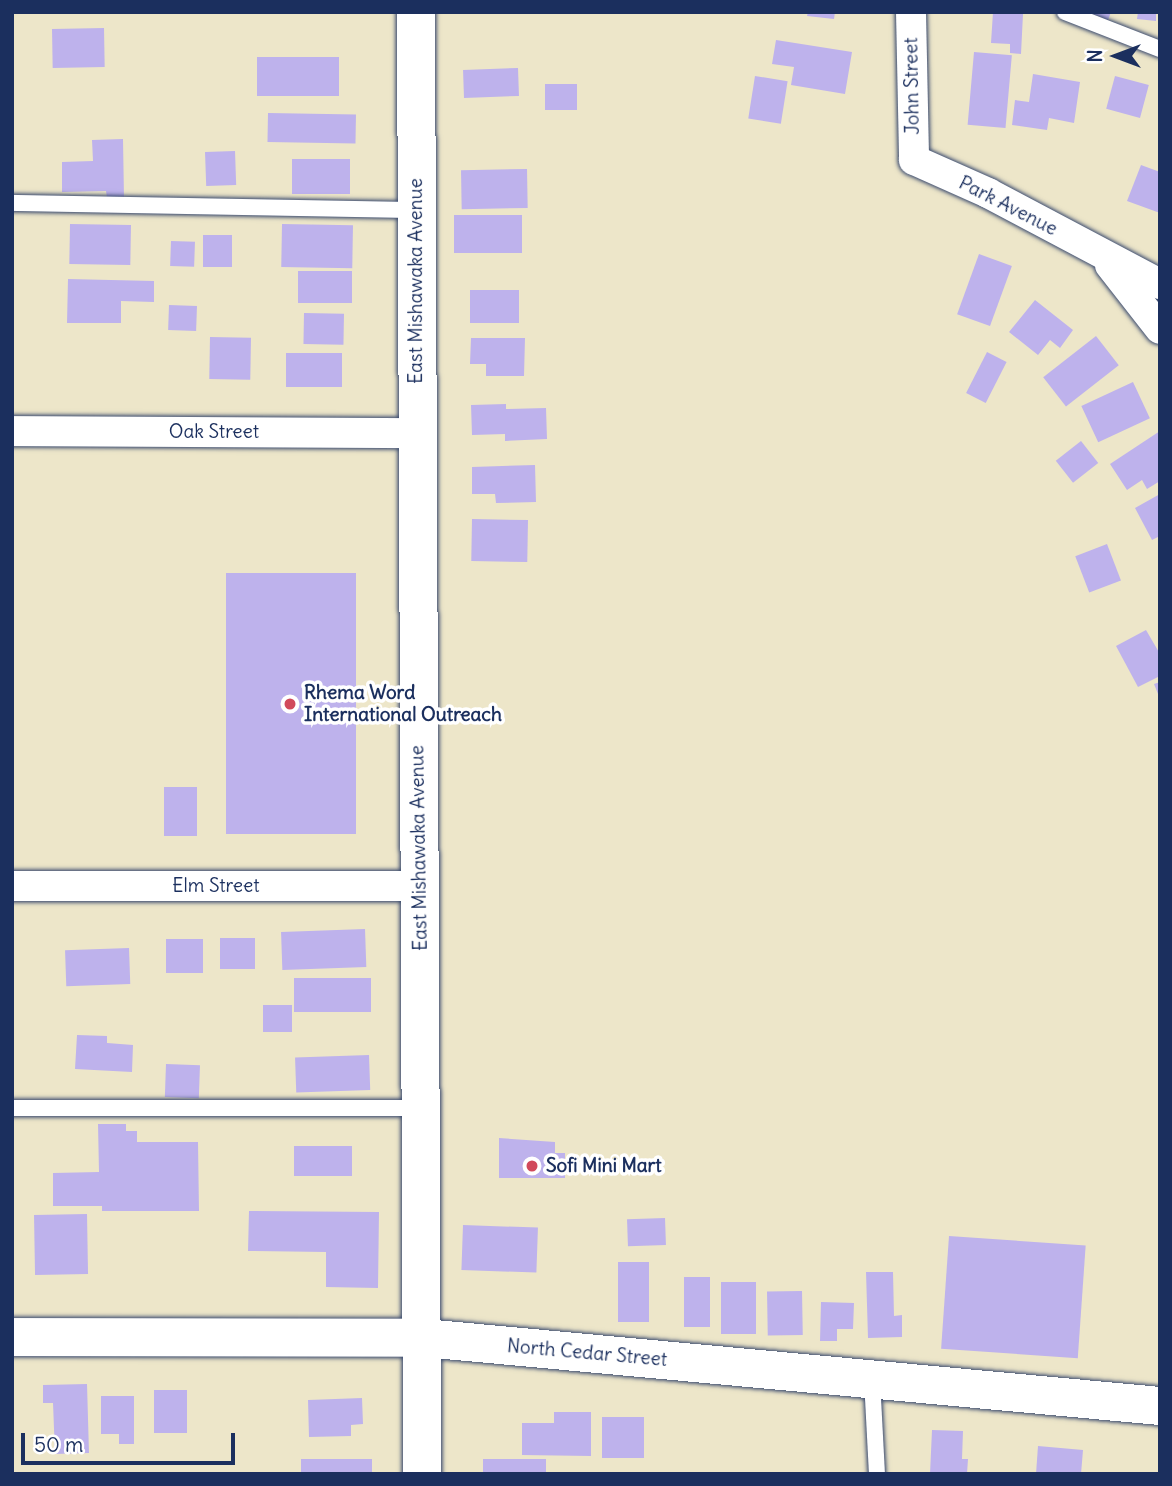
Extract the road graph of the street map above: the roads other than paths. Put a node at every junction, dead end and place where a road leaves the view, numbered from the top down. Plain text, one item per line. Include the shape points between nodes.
1 (416, 12) edge
2 (911, 12) edge
3 (1065, 12) edge
4 (1160, 49) edge
5 (914, 160) joint
6 (12, 203) edge
7 (417, 210) junction
8 (1100, 254) junction
9 (1160, 284) edge
10 (1160, 329) edge
11 (12, 431) edge
12 (415, 433) junction
13 (12, 886) edge
14 (419, 886) junction
15 (12, 1108) edge
16 (423, 1108) junction
17 (12, 1337) edge
18 (424, 1338) junction
19 (872, 1379) junction
20 (1160, 1406) edge
21 (422, 1474) edge
22 (877, 1474) edge

1 - 7 street, East Mishawaka Avenue
2 - 5 street, John Street
3 - 4 lane
5 - 8 street, Park Avenue via 988,193
6 - 7 lane
7 - 12 street, East Mishawaka Avenue
8 - 9 street, Park Avenue
8 - 10 street, Park Avenue
11 - 12 street, Oak Street
12 - 14 street, East Mishawaka Avenue
13 - 14 street, Elm Street
14 - 16 street, East Mishawaka Avenue
15 - 16 lane
16 - 18 street, East Mishawaka Avenue
17 - 18 street, North Cedar Street
18 - 19 street, North Cedar Street
18 - 21 street, East Mishawaka Avenue
19 - 20 street, North Cedar Street
19 - 22 lane

